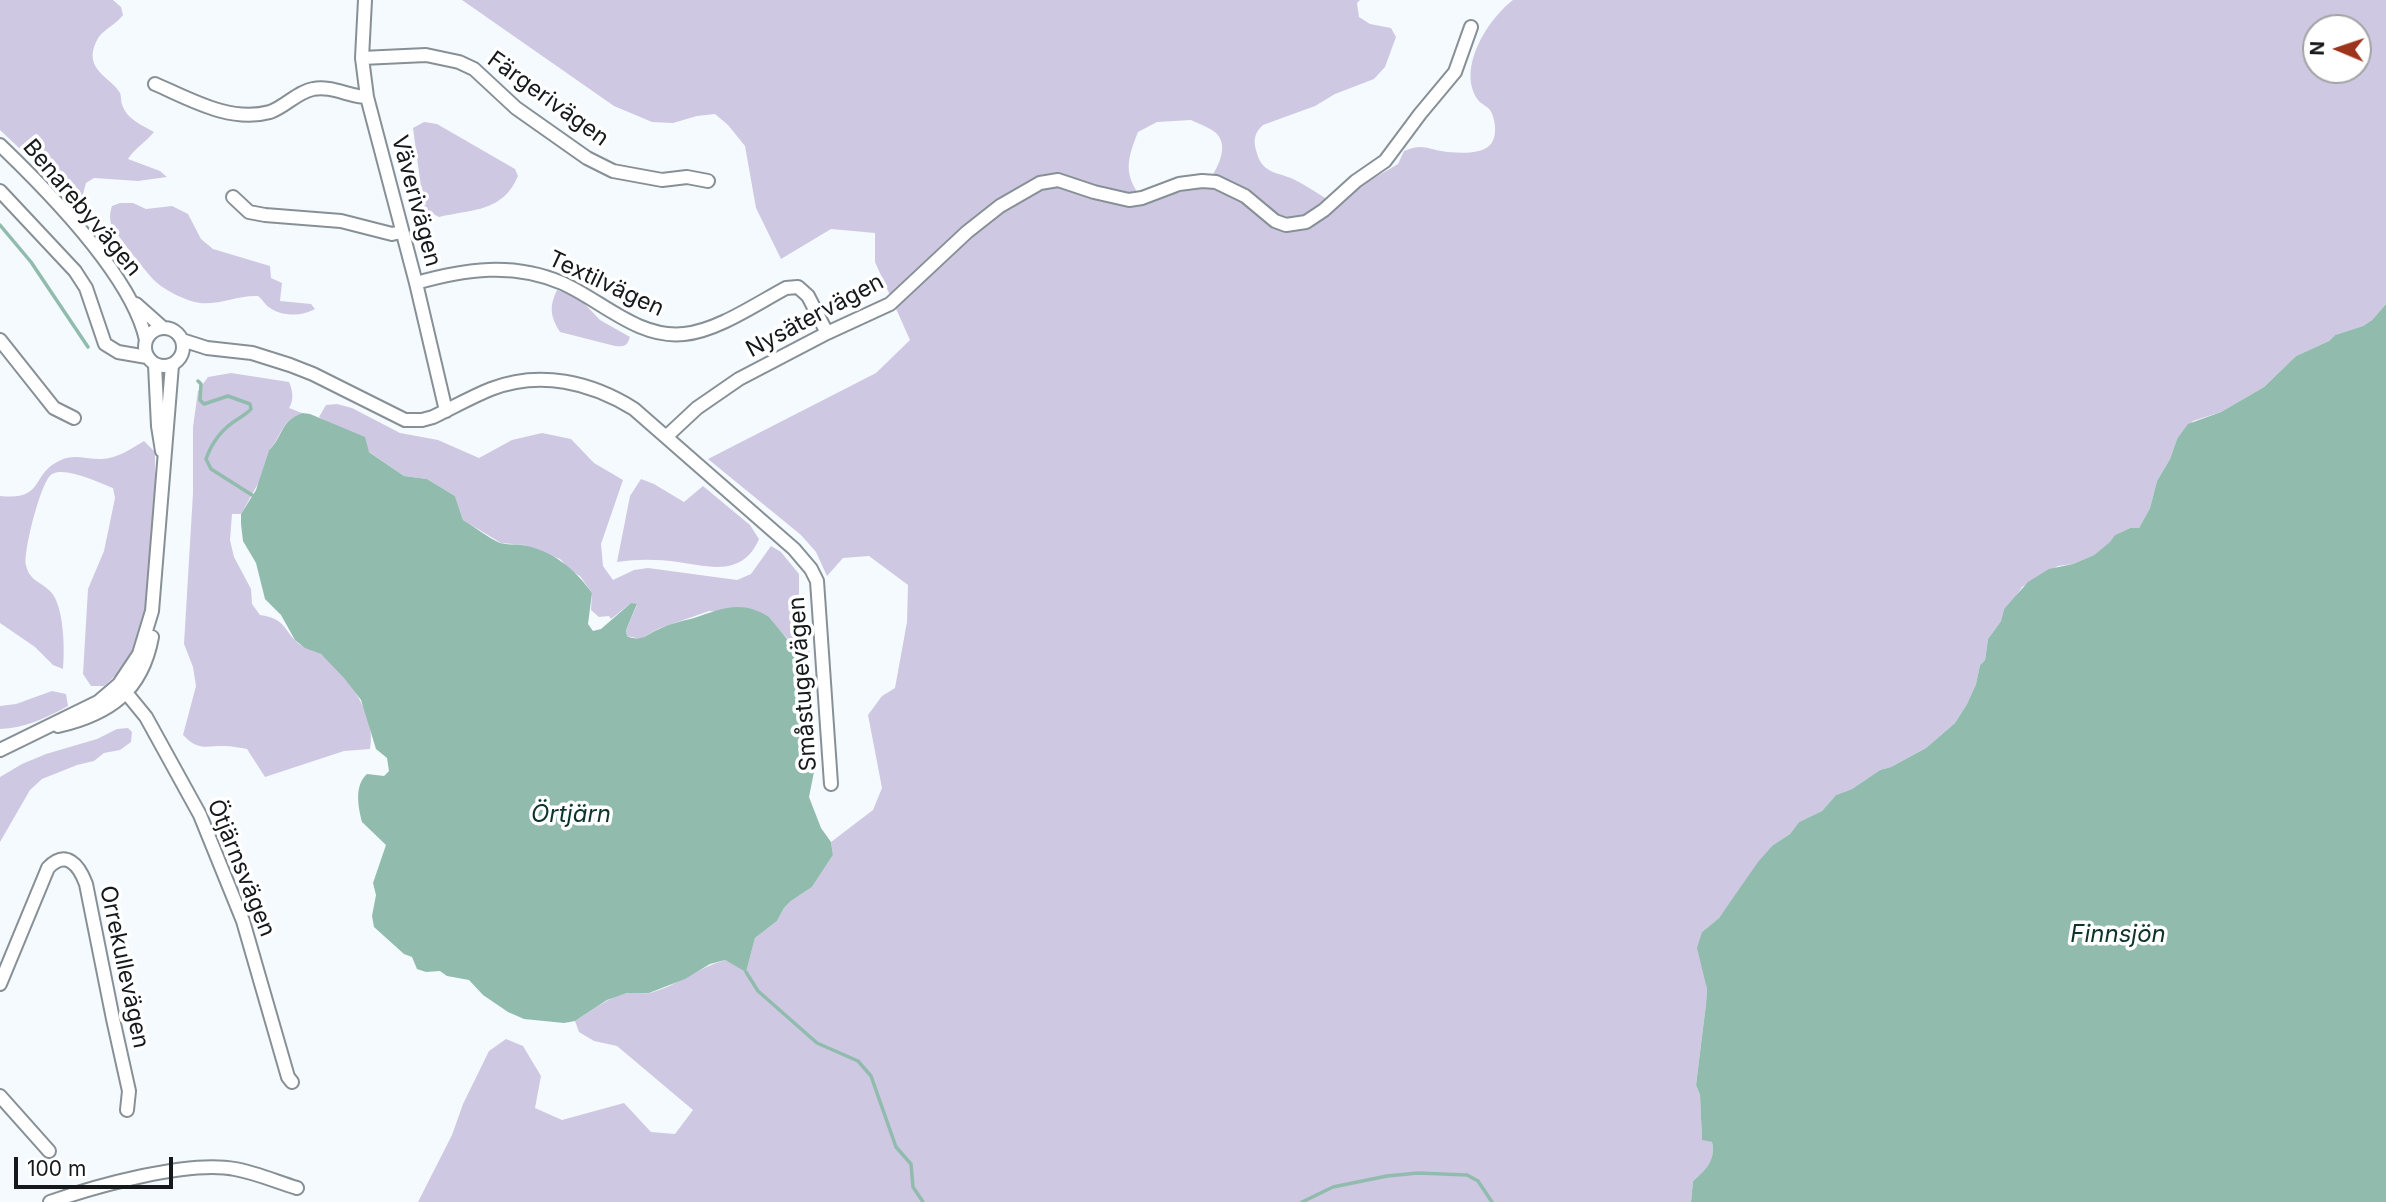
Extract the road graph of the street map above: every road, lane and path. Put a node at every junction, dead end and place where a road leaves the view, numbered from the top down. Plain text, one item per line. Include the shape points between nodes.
1 (365, 0) edge
2 (1471, 27) dead end
3 (362, 58) junction
4 (155, 85) dead end
5 (367, 97) junction
6 (0, 145) edge
7 (708, 181) dead end
8 (0, 191) edge
9 (233, 197) dead end
10 (401, 232) junction
11 (415, 283) junction
12 (131, 299) junction
13 (163, 328) junction
14 (827, 333) junction
15 (0, 340) edge
16 (182, 340) junction
17 (146, 341) junction
18 (206, 348) junction
19 (124, 352) junction
20 (181, 355) junction
21 (151, 361) junction
22 (172, 365) junction
23 (446, 411) junction
24 (74, 418) dead end
25 (667, 436) junction
26 (164, 458) junction
27 (123, 688) junction
28 (0, 750) edge
29 (831, 784) dead end
30 (0, 984) edge
31 (292, 1082) dead end
32 (0, 1096) edge
33 (127, 1110) dead end
34 (49, 1151) dead end
35 (298, 1188) dead end
36 (50, 1202) edge

1 - 3 street, Väverivägen
2 - 14 street, Nysätervägen via 1455,72 1385,161 1306,222 1286,225 1275,221 1245,196 1216,182 1179,184 1129,200 1049,180 1000,206 890,304
3 - 5 street, Väverivägen
3 - 7 street, Färgerivägen via 426,55 459,62 474,69 516,108 613,171 662,180 687,177
4 - 5 street via 204,107 244,114 270,112 314,89
5 - 10 street, Väverivägen
6 - 12 street, Benarebyvägen via 99,253
8 - 19 street via 75,271 90,296 105,344
9 - 10 street via 249,212
10 - 11 street, Väverivägen
11 - 14 street, Textilvägen via 480,269 520,270 564,284 626,320 668,334 709,327 786,288 798,287 808,296
11 - 23 street, Väverivägen
12 - 13 street, Benarebyvägen
12 - 17 street, Benarebyvägen
13 - 16 street
13 - 17 street via 153,331
14 - 25 street, Nysätervägen via 718,392
15 - 24 street via 54,408
16 - 18 street
16 - 20 street
17 - 19 street
17 - 21 street
18 - 20 street
18 - 23 street via 290,365 405,420 422,420
19 - 21 street
20 - 22 street
21 - 22 street
21 - 26 street
22 - 26 street
23 - 25 street via 491,389 550,380 611,394
25 - 29 street, Småstugevägen via 794,549 817,581
26 - 27 street via 152,639 148,656
27 - 28 street via 104,710 28,735
27 - 31 street, Ötjärnsvägen via 146,718 200,815 243,922
30 - 33 street, Orrekullevägen via 48,868 55,861 71,861 86,884 130,1091
32 - 34 street
35 - 36 street via 249,1172 214,1167 111,1184

